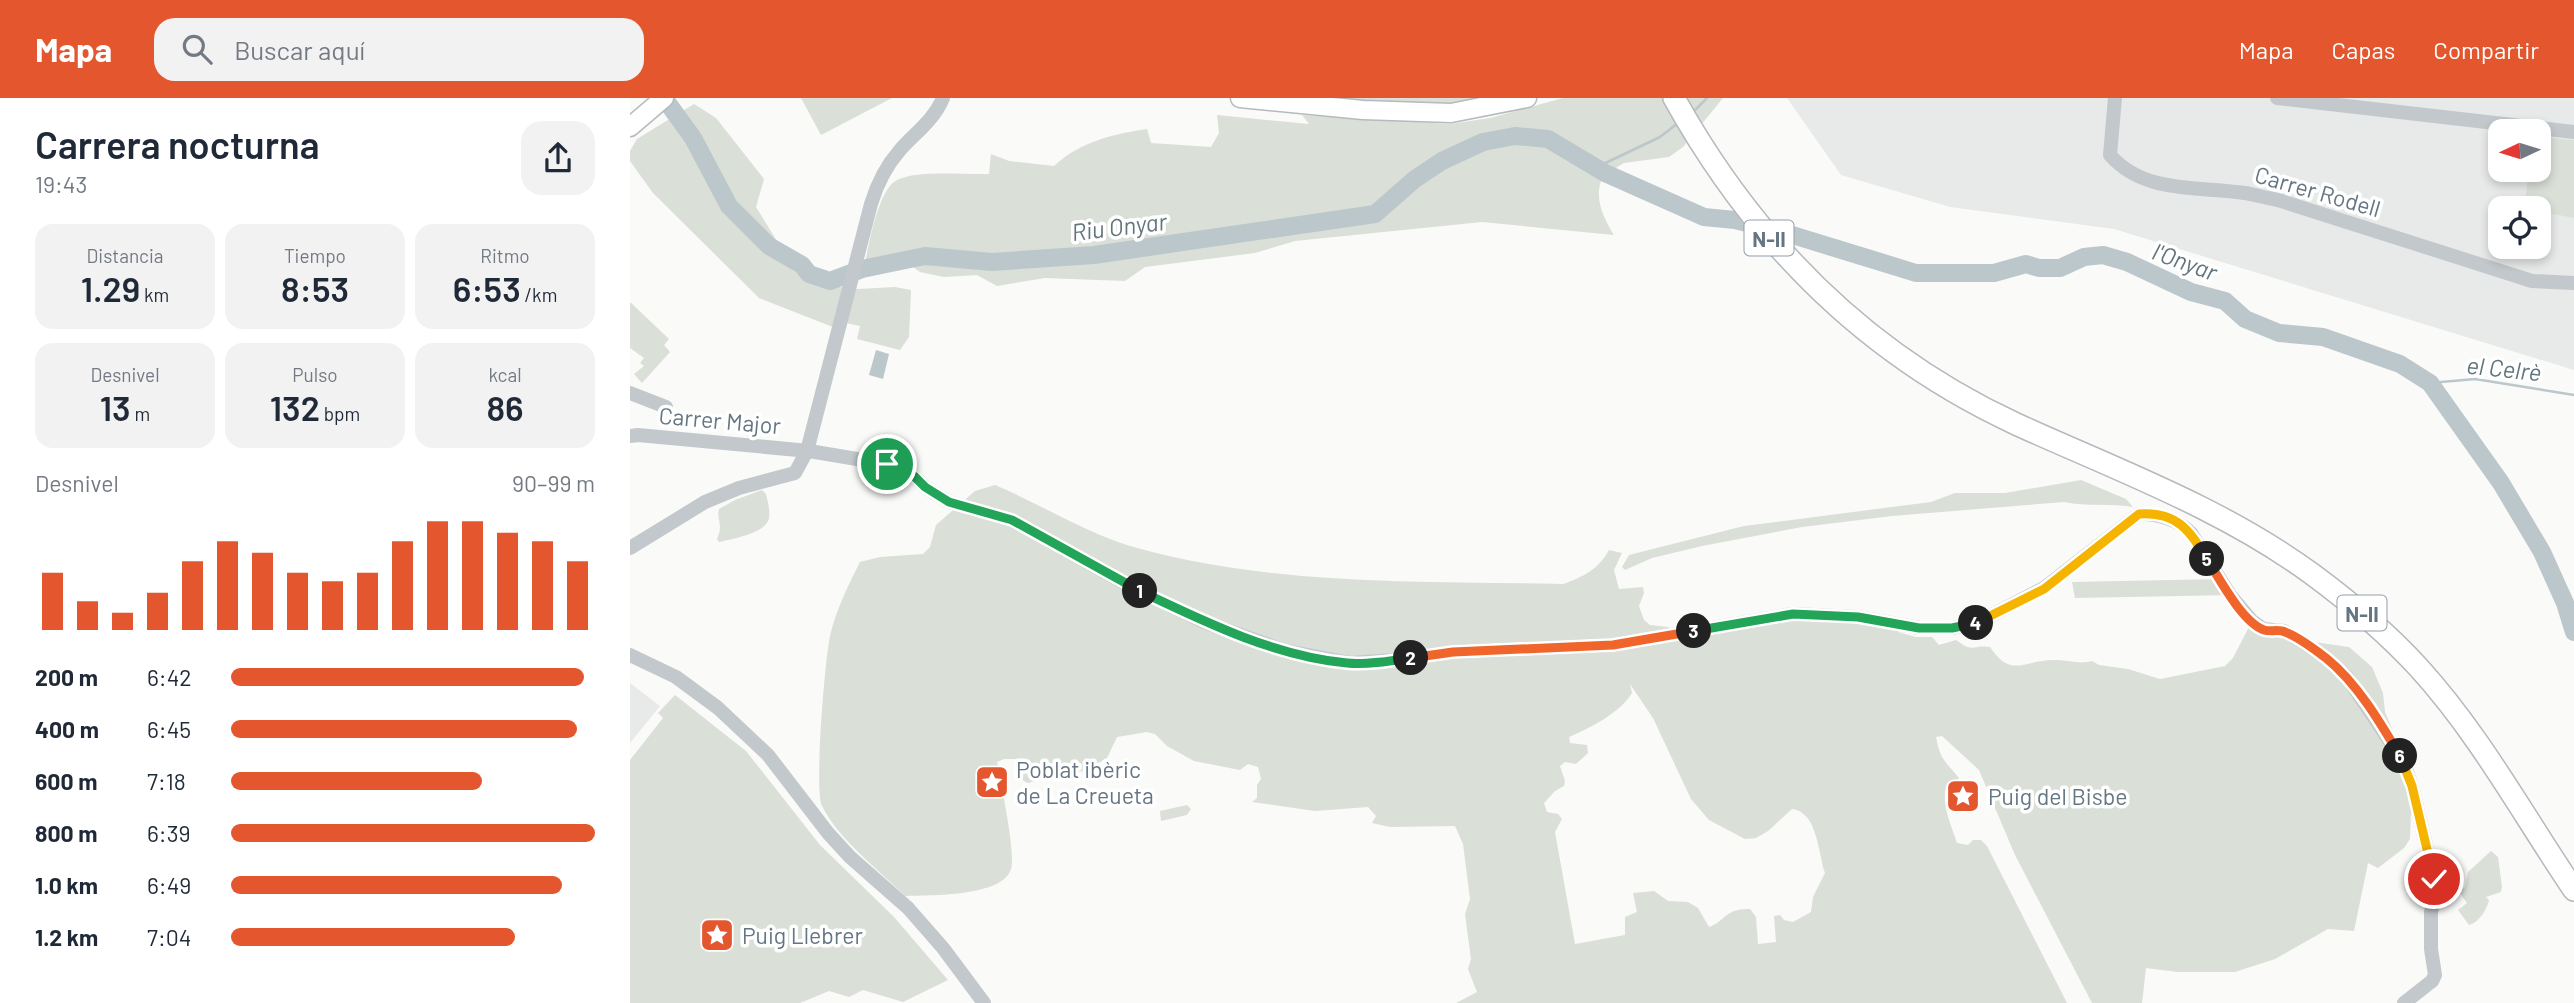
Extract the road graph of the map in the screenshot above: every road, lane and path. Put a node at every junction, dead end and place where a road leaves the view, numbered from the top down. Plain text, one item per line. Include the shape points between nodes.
1 (664, 98) edge
2 (943, 98) edge
3 (1240, 98) edge
4 (1527, 98) edge
5 (1674, 98) edge
6 (2115, 98) edge
7 (2277, 98) edge
8 (630, 127) edge
9 (2574, 132) edge
10 (2574, 283) edge
11 (631, 392) edge
12 (666, 407) dead end
13 (630, 436) edge
14 (807, 450) junction
15 (630, 548) edge
16 (630, 655) edge
17 (2574, 890) edge
18 (984, 1003) edge
19 (2404, 1003) edge

1 - 8 main road
2 - 14 street via 879,179
3 - 4 main road via 1422,113 1471,110
5 - 17 highway, N-II via 1707,155 1765,233 1828,298 1895,352 1951,390 2013,422 2246,530 2342,597 2395,644 2441,694 2496,768
6 - 10 street, Carrer Rodell via 2110,155 2120,167 2144,180 2277,200 2532,281
7 - 9 street
11 - 12 street
13 - 14 street, Carrer Major
14 - 15 street via 795,473 705,502
14 - 19 street, Carrer Major via 887,464 914,476 949,502 1012,520 1204,622 1286,651 1349,663 1453,652 1613,645 1793,614 1952,628 1977,623 2044,589 2139,514 2162,517 2191,533 2252,621 2300,640 2347,677 2403,761 2437,891 2431,912 2435,975
16 - 18 street via 676,677 718,708 768,755 828,833 908,908

